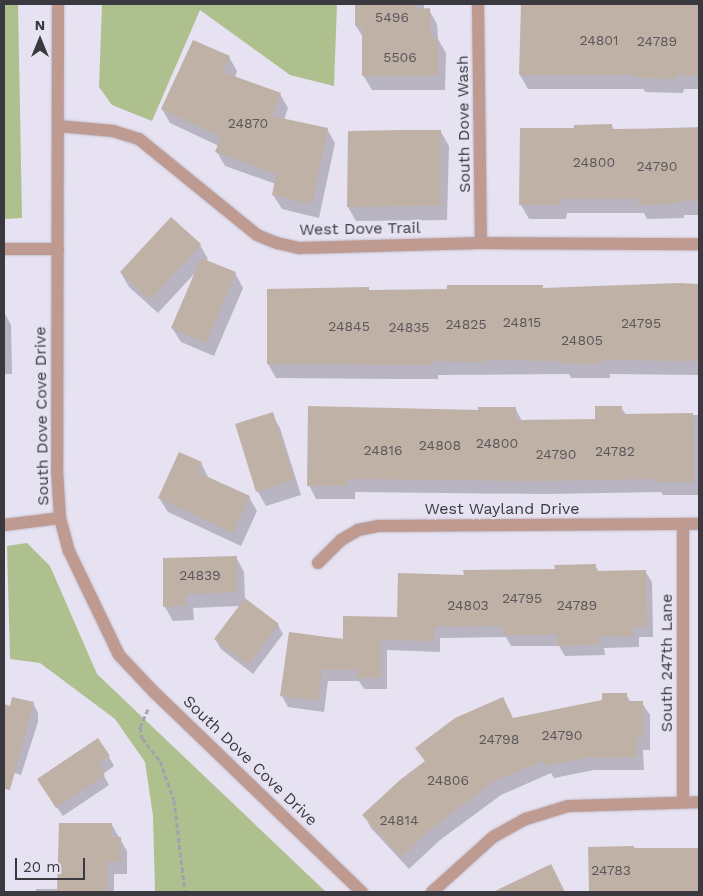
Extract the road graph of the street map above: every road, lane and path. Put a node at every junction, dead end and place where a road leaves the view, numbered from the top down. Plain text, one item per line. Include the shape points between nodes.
1 (58, 4) edge
2 (478, 4) edge
3 (58, 126) junction
4 (481, 243) junction
5 (699, 244) edge
6 (4, 249) edge
7 (58, 249) junction
8 (60, 518) junction
9 (683, 524) junction
10 (699, 524) edge
11 (4, 525) edge
12 (318, 563) dead end
13 (154, 692) junction
14 (683, 802) junction
15 (699, 802) edge
16 (185, 892) edge
17 (362, 892) edge
18 (432, 892) edge

1 - 3 street, South Dove Cove Drive
2 - 4 street, South Dove Wash
3 - 4 street, West Dove Trail via 113,131 139,139 257,235 277,243 299,248
3 - 7 street, South Dove Cove Drive
4 - 5 street, West Dove Trail
6 - 7 street
7 - 8 street, South Dove Cove Drive via 57,470
8 - 11 street
8 - 13 street, South Dove Cove Drive via 69,551 119,655
9 - 10 street, West Wayland Drive
9 - 12 street, West Wayland Drive via 378,526 358,530 341,540
9 - 14 street, South 247th Lane
13 - 16 path via 140,727 142,738 160,761 174,800
13 - 17 street, South Dove Cove Drive
14 - 15 street
14 - 18 street via 568,806 526,820 493,837

